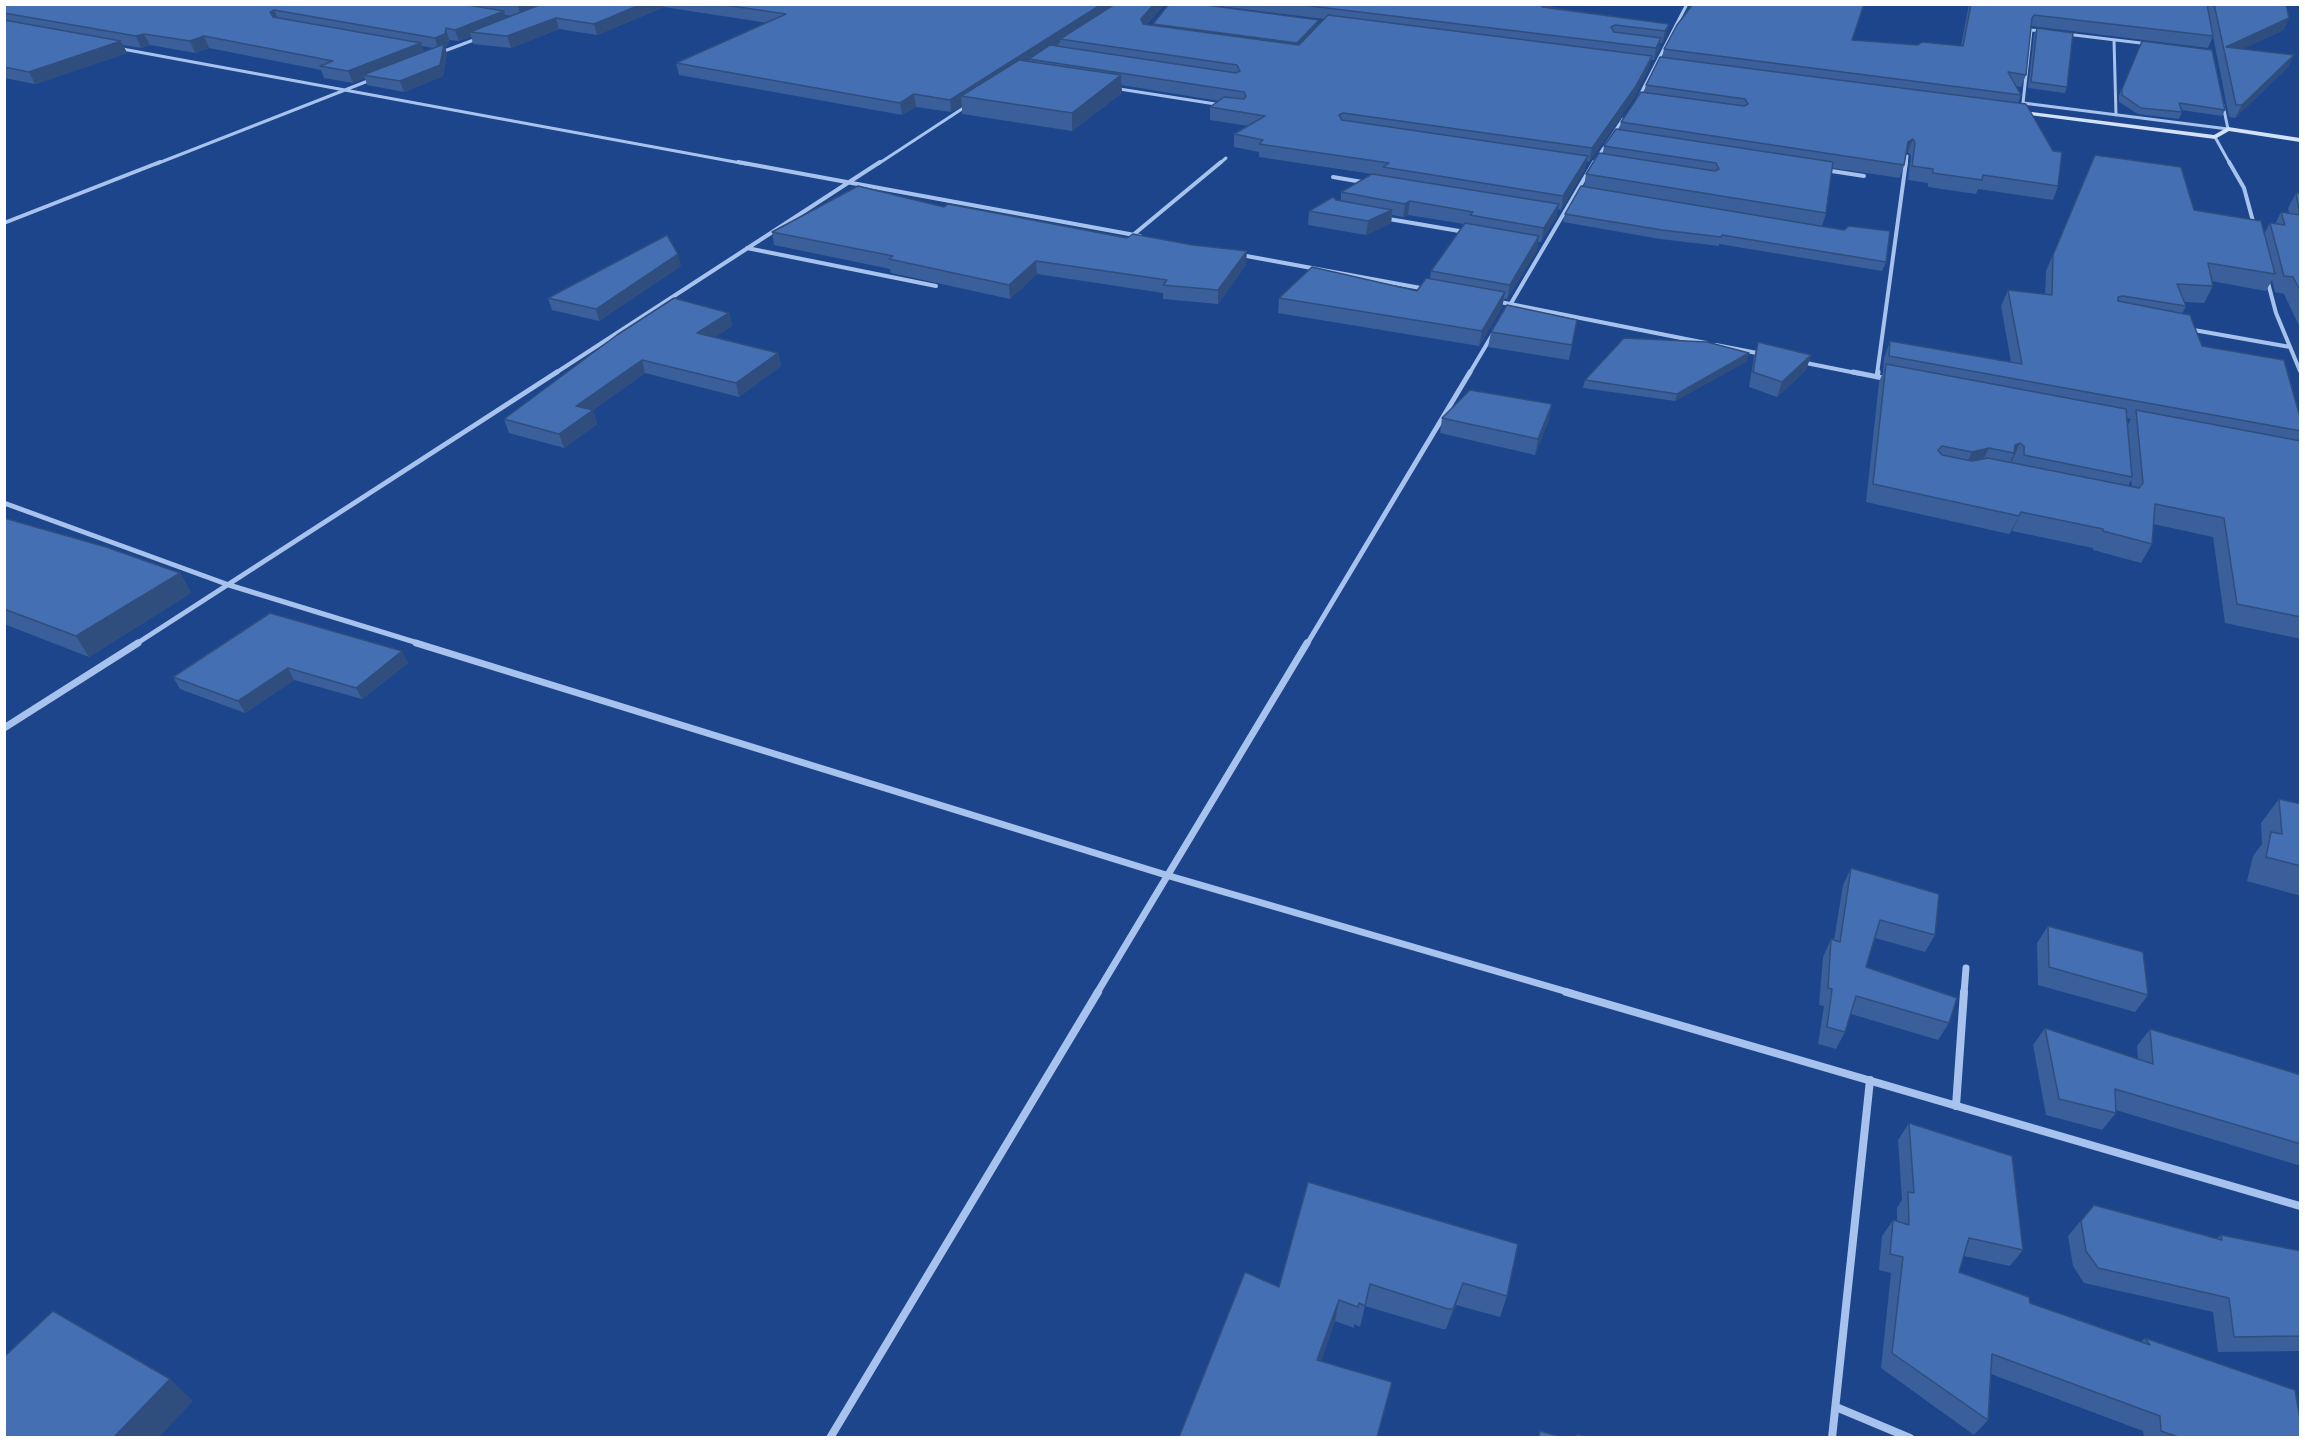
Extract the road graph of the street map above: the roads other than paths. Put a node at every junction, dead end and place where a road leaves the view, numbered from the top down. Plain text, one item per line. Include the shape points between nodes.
1 (1687, 4) edge
2 (2043, 31) edge
3 (2055, 32) edge
4 (480, 37) edge
5 (2115, 40) junction
6 (2158, 45) edge
7 (110, 46) edge
8 (438, 54) edge
9 (1642, 64) edge
10 (1653, 66) junction
11 (1665, 67) edge
12 (375, 78) edge
13 (1112, 88) edge
14 (343, 91) junction
15 (2221, 96) edge
16 (978, 99) edge
17 (1648, 102) edge
18 (1230, 106) edge
19 (2004, 110) edge
20 (2116, 115) junction
21 (1624, 119) edge
22 (2228, 129) junction
23 (1611, 137) junction
24 (2215, 137) junction
25 (1622, 139) edge
26 (2301, 140) edge
27 (1907, 156) edge
28 (1226, 158) dead end
29 (1594, 161) junction
30 (1606, 163) edge
31 (1580, 165) edge
32 (1591, 166) junction
33 (1818, 169) edge
34 (1864, 176) edge
35 (1333, 177) dead end
36 (846, 182) junction
37 (1378, 184) edge
38 (1577, 190) junction
39 (1588, 192) edge
40 (1382, 217) edge
41 (4, 223) edge
42 (1474, 234) edge
43 (2256, 234) edge
44 (1133, 235) junction
45 (1144, 237) edge
46 (1532, 245) edge
47 (1544, 247) junction
48 (746, 248) junction
49 (1239, 254) edge
50 (2265, 267) edge
51 (936, 286) edge
52 (1428, 289) edge
53 (1487, 300) edge
54 (1510, 304) junction
55 (1504, 314) edge
56 (1498, 325) edge
57 (2184, 328) edge
58 (2290, 347) junction
59 (1774, 356) edge
60 (1797, 361) edge
61 (2301, 371) edge
62 (1877, 377) junction
63 (1900, 381) edge
64 (4, 503) edge
65 (229, 585) junction
66 (4, 728) edge
67 (1166, 875) junction
68 (1966, 968) dead end
69 (1870, 1080) junction
70 (1956, 1106) junction
71 (2301, 1206) edge
72 (1836, 1407) junction
73 (830, 1437) edge
74 (1832, 1437) edge
75 (1910, 1437) edge

1 - 10 street
2 - 20 street via 2031,30 2023,103
3 - 5 street
4 - 8 street
5 - 6 street
5 - 20 street
7 - 14 street
9 - 10 street
10 - 11 street
10 - 17 street via 1637,100
12 - 14 street
13 - 18 street
14 - 36 street
14 - 41 street
15 - 22 street
16 - 36 street
19 - 24 street
20 - 22 street
21 - 23 street
22 - 24 street
22 - 26 street
23 - 25 street
23 - 29 street
24 - 43 street via 2244,188
27 - 62 street
28 - 44 street
29 - 30 street
29 - 32 street
31 - 32 street
32 - 38 street
33 - 34 street
35 - 37 street
36 - 44 street
36 - 48 street
38 - 39 street
38 - 47 street
40 - 42 street
44 - 45 street
46 - 47 street
47 - 54 street
48 - 51 street
48 - 65 street
49 - 52 street
50 - 58 street via 2276,313
53 - 54 street
54 - 55 street
54 - 59 street
56 - 67 street
57 - 58 street
58 - 61 street
60 - 62 street
62 - 63 street
64 - 65 street
65 - 66 street
65 - 67 street
67 - 69 street
67 - 73 street
68 - 70 street
69 - 70 street
69 - 72 street
70 - 71 street
72 - 74 street
72 - 75 street

